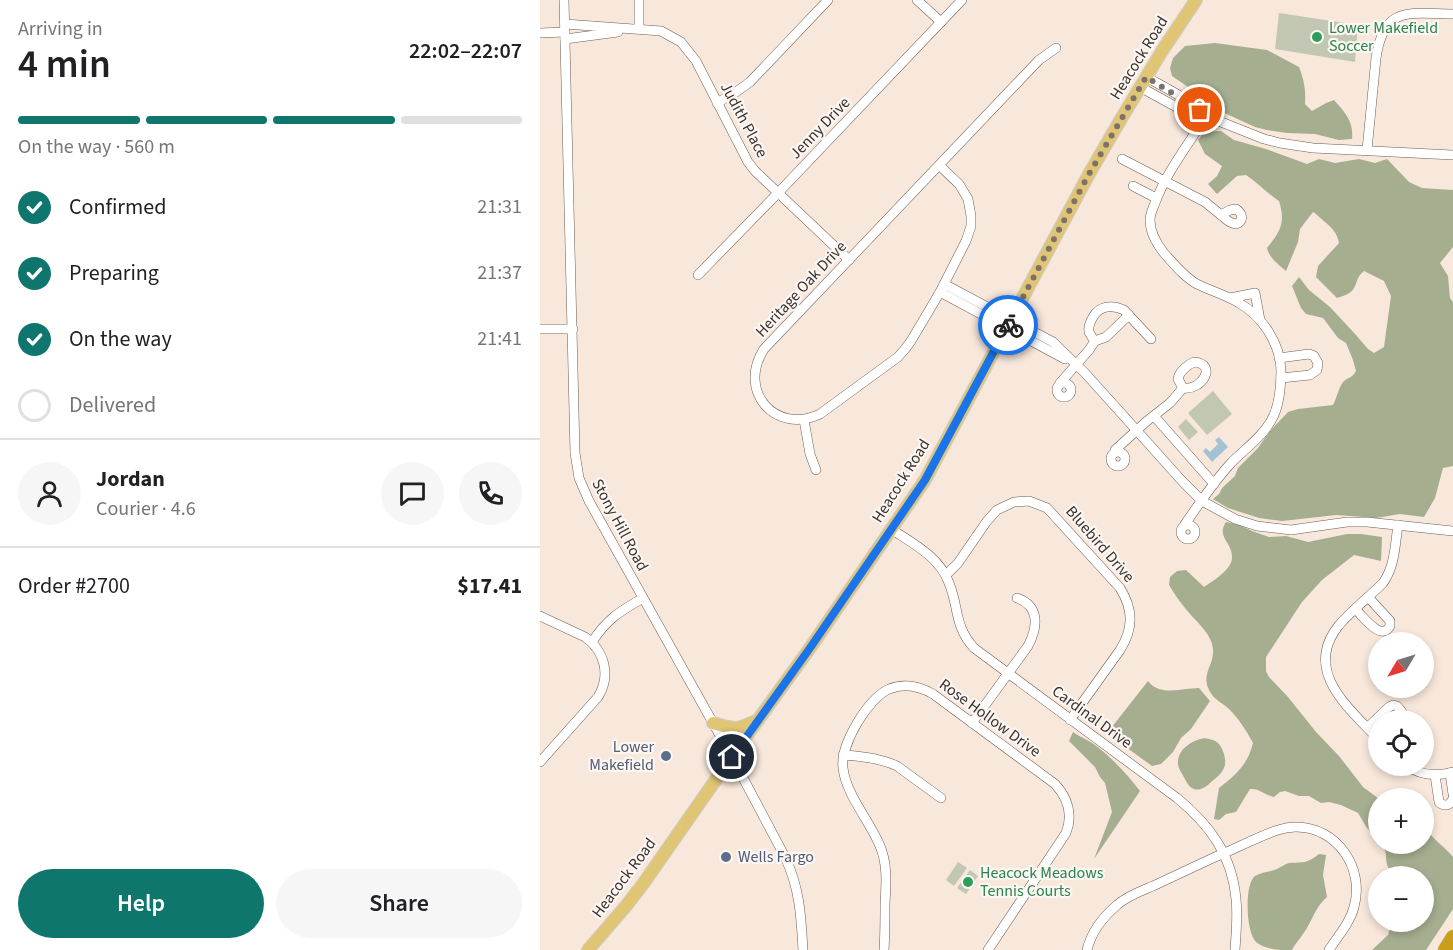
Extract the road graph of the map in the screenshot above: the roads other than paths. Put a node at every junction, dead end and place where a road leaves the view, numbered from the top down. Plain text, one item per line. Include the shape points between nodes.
1 (564, 0) edge
2 (639, 0) edge
3 (828, 0) edge
4 (917, 0) edge
5 (962, 0) edge
6 (1196, 0) edge
7 (1453, 14) edge
8 (941, 22) junction
9 (639, 29) junction
10 (565, 32) junction
11 (540, 33) edge
12 (1056, 48) dead end
13 (1143, 82) junction
14 (717, 103) junction
15 (1206, 116) junction
16 (1367, 150) junction
17 (1453, 155) edge
18 (1122, 159) dead end
19 (939, 165) junction
20 (1165, 181) junction
21 (1133, 186) dead end
22 (778, 193) junction
23 (1156, 198) junction
24 (1221, 215) dead end
25 (849, 260) junction
26 (698, 275) dead end
27 (942, 288) junction
28 (1230, 298) junction
29 (1129, 315) junction
30 (1260, 320) junction
31 (1009, 324) junction
32 (540, 329) edge
33 (573, 329) junction
34 (1151, 339) dead end
35 (1095, 340) junction
36 (1279, 358) junction
37 (1077, 365) junction
38 (1281, 378) junction
39 (1060, 383) dead end
40 (1183, 388) dead end
41 (1154, 416) junction
42 (804, 420) junction
43 (1137, 432) junction
44 (1115, 450) dead end
45 (816, 470) dead end
46 (1214, 484) junction
47 (1202, 501) junction
48 (1185, 524) dead end
49 (1398, 525) junction
50 (891, 529) junction
51 (1453, 531) edge
52 (946, 575) junction
53 (1368, 597) junction
54 (643, 598) junction
55 (1017, 598) dead end
56 (1355, 609) junction
57 (540, 616) edge
58 (592, 642) junction
59 (1008, 673) junction
60 (1386, 710) edge
61 (1400, 710) edge
62 (759, 719) junction
63 (1070, 720) junction
64 (713, 723) junction
65 (972, 723) junction
66 (1368, 727) edge
67 (843, 755) junction
68 (732, 757) junction
69 (540, 762) edge
70 (1452, 773) edge
71 (1434, 775) joint
72 (1453, 796) edge
73 (941, 798) dead end
74 (1224, 854) junction
75 (1453, 937) edge
76 (588, 950) edge
77 (803, 950) edge
78 (884, 950) edge
79 (988, 950) edge
80 (1086, 950) edge
81 (1235, 950) edge
82 (1329, 950) edge
83 (1445, 950) edge

1 - 10 street, Stony Hill Road
2 - 9 street
3 - 14 street via 750,82
4 - 8 street
5 - 8 street, Jenny Drive
6 - 13 main road, Heacock Road
7 - 16 street via 1409,13 1390,22 1382,34
8 - 22 street, Jenny Drive
9 - 10 street, Judith Place
9 - 10 street, Judith Place
9 - 14 street, Judith Place via 666,32 686,46
10 - 11 street
10 - 33 street, Stony Hill Road
12 - 19 street, Heritage Oak Drive via 1039,60
13 - 15 street via 1180,109
13 - 31 main road, Heacock Road
14 - 22 street, Judith Place via 748,162
15 - 16 street via 1280,143
15 - 20 street
16 - 17 street
18 - 20 street
19 - 25 street, Heritage Oak Drive
19 - 27 street via 965,192 971,216 966,241
20 - 23 street
20 - 24 street
21 - 23 street
22 - 25 street, Judith Place
22 - 26 street, Jenny Drive
23 - 28 street via 1150,222 1158,246 1190,279
25 - 42 street, Heritage Oak Drive via 764,349 758,361 755,383 763,403 782,417
27 - 31 street
27 - 42 street via 898,357 832,407
28 - 30 street
28 - 30 street via 1255,293
29 - 34 street
29 - 35 street via 1106,337
29 - 35 street via 1119,307 1097,311 1089,325
30 - 36 street
31 - 37 street via 1053,342
31 - 50 main road, Heacock Road via 932,468
32 - 33 street
33 - 54 street, Stony Hill Road via 579,478
35 - 37 street
36 - 38 street
36 - 38 street via 1309,354 1318,363 1317,370 1310,375
37 - 39 street
37 - 43 street
38 - 46 street via 1276,407 1267,426
40 - 41 street
41 - 43 street
41 - 46 street
42 - 45 street
43 - 44 street
43 - 47 street
46 - 47 street
47 - 48 street
47 - 49 street via 1235,519 1271,528 1299,530 1347,522
49 - 51 street
49 - 53 street via 1391,570
50 - 52 street, Cardinal Drive via 935,561
50 - 62 main road, Heacock Road
52 - 59 street, Cardinal Drive via 959,625 969,643
52 - 63 street, Bluebird Drive via 997,510 1014,502 1029,501 1047,508 1120,588 1130,613 1127,637
53 - 56 street
53 - 56 street via 1390,621 1388,631 1378,631
54 - 58 street via 613,616
54 - 64 street, Stony Hill Road
55 - 59 street via 1030,607 1035,628 1029,646
56 - 66 street via 1330,640 1326,668 1337,695
57 - 58 street
58 - 69 street via 605,668 602,691
59 - 63 street, Cardinal Drive
59 - 65 street
60 - 61 street via 1393,705
62 - 64 main road via 738,729
62 - 68 main road, Heacock Road
63 - 74 street, Cardinal Drive via 1193,811
64 - 68 street, Stony Hill Road
65 - 67 street, Rose Hollow Drive via 927,691 898,686 873,702 850,736
65 - 79 street, Rose Hollow Drive via 1055,784 1069,810 1066,833 1057,849
67 - 73 street via 890,762
67 - 78 street via 847,785 873,830 885,861
68 - 76 main road, Heacock Road via 643,884
68 - 77 street, Stony Hill Road via 792,872 799,898
70 - 71 street
70 - 72 street
71 - 72 street via 1438,802 1447,805
74 - 80 street via 1121,902 1102,921
74 - 81 street, Cardinal Drive via 1236,899
74 - 82 street via 1277,830 1296,827 1323,833 1342,848 1354,869 1357,895 1350,918
75 - 83 highway

